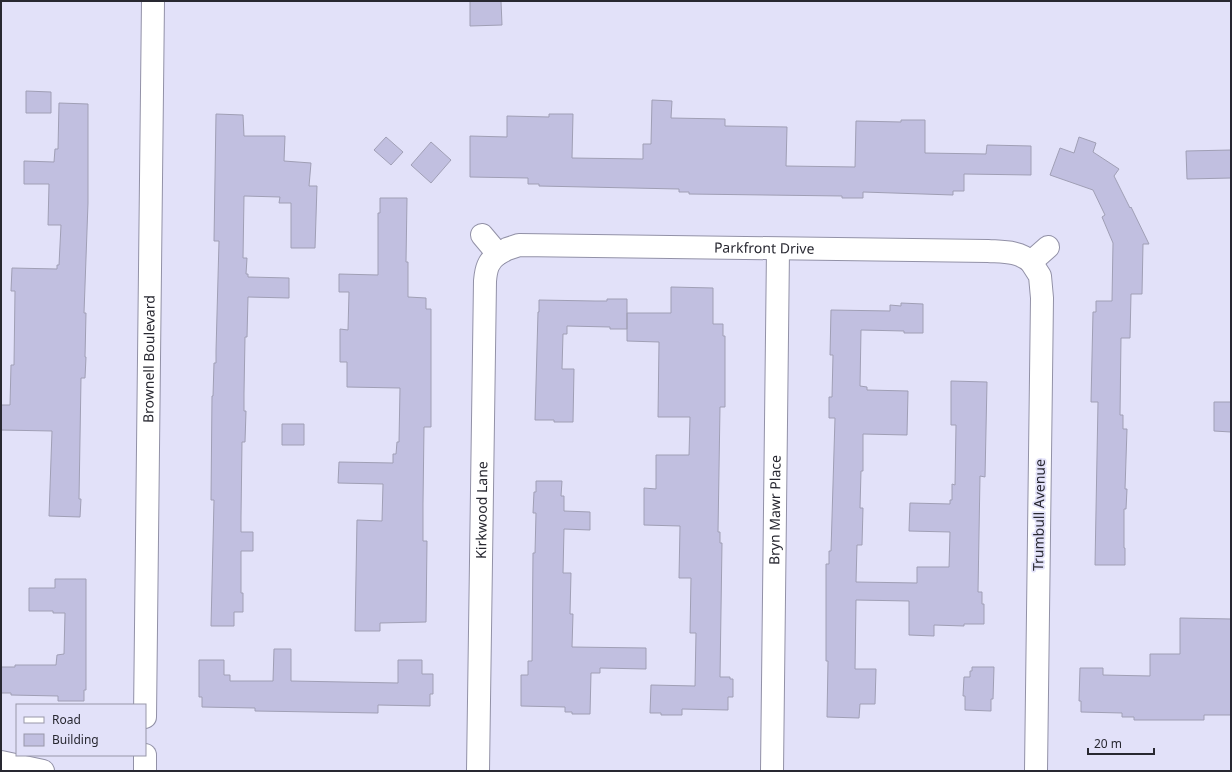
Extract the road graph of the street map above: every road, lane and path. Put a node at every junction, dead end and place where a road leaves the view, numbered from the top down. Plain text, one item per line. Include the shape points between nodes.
1 (153, 1) edge
2 (482, 235) dead end
3 (1048, 247) dead end
4 (778, 249) junction
5 (498, 254) junction
6 (1031, 262) junction
7 (145, 704) edge
8 (145, 756) edge
9 (1, 762) edge
10 (43, 771) edge
11 (145, 771) edge
12 (478, 771) edge
13 (772, 771) edge
14 (1036, 771) edge

1 - 7 street, Brownell Boulevard
2 - 5 street
3 - 6 street
4 - 5 street, Parkfront Drive via 520,245 507,248
4 - 6 street, Parkfront Drive via 1004,252 1018,254
4 - 13 street, Bryn Mawr Place
5 - 12 street, Kirkwood Lane via 489,262 485,281
6 - 14 street, Trumbull Avenue via 1040,276 1042,298
8 - 11 street
9 - 10 street

